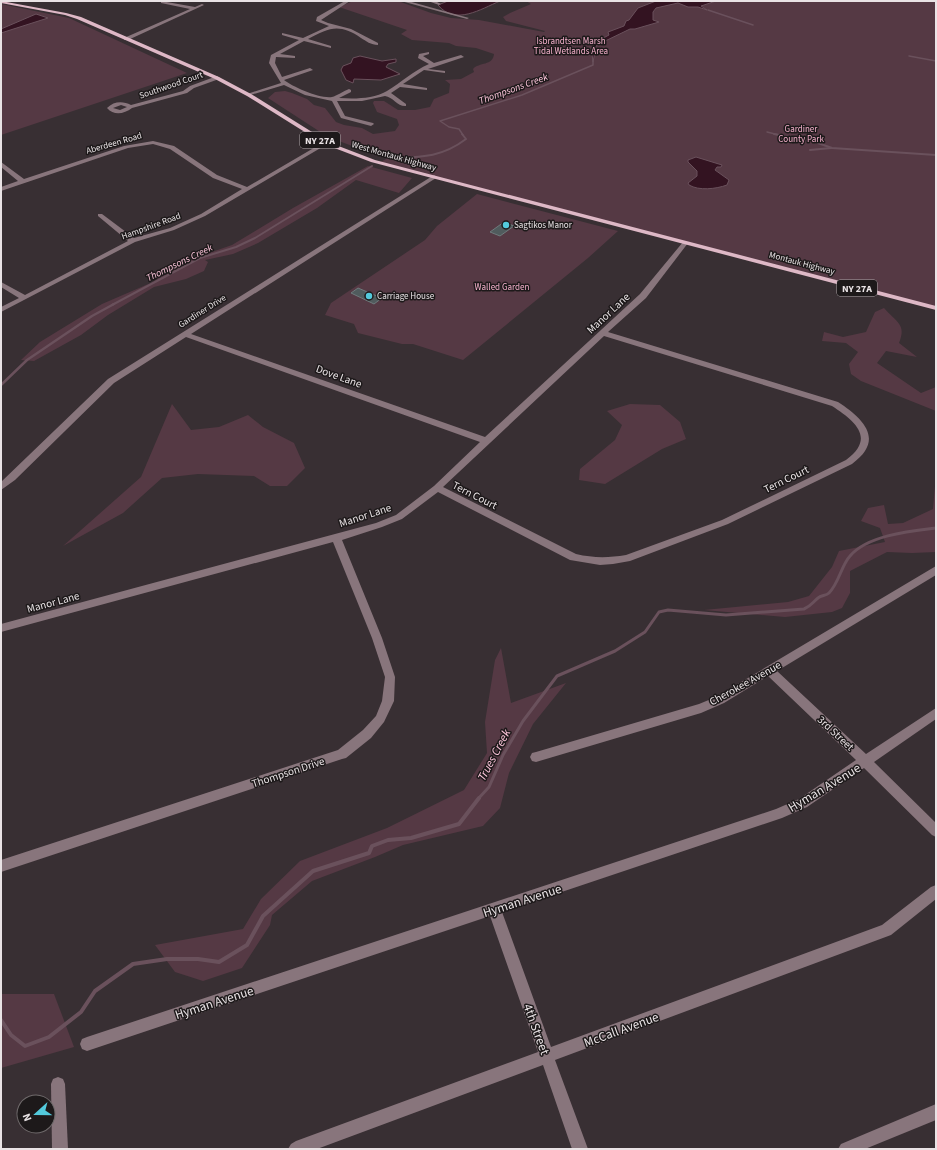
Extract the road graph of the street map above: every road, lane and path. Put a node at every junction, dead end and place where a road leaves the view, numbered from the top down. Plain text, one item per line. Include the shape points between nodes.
1 (348, 1) edge
2 (403, 1) edge
3 (416, 1) edge
4 (430, 1) edge
5 (3, 2) edge
6 (163, 2) edge
7 (409, 3) junction
8 (439, 4) dead end
9 (202, 5) dead end
10 (195, 8) junction
11 (467, 18) dead end
12 (332, 27) junction
13 (284, 34) dead end
14 (126, 39) junction
15 (303, 40) junction
16 (376, 44) dead end
17 (329, 47) dead end
18 (426, 52) dead end
19 (274, 55) junction
20 (293, 56) dead end
21 (461, 57) dead end
22 (434, 65) junction
23 (310, 70) dead end
24 (422, 70) junction
25 (443, 72) dead end
26 (217, 78) junction
27 (283, 81) junction
28 (399, 85) junction
29 (425, 89) dead end
30 (349, 92) dead end
31 (385, 94) junction
32 (249, 95) junction
33 (332, 100) junction
34 (404, 105) dead end
35 (130, 107) dead end
36 (371, 124) dead end
37 (326, 143) junction
38 (1, 164) edge
39 (434, 177) junction
40 (23, 182) junction
41 (1, 189) edge
42 (248, 189) junction
43 (100, 215) dead end
44 (133, 241) junction
45 (685, 242) junction
46 (1, 284) edge
47 (23, 297) junction
48 (936, 308) edge
49 (1, 310) edge
50 (603, 333) junction
51 (185, 334) junction
52 (486, 441) junction
53 (1, 487) edge
54 (437, 488) junction
55 (336, 538) junction
56 (936, 570) edge
57 (1, 628) edge
58 (769, 670) junction
59 (936, 713) edge
60 (536, 758) dead end
61 (866, 762) junction
62 (936, 832) edge
63 (1, 866) edge
64 (936, 891) edge
65 (494, 909) junction
66 (87, 1044) dead end
67 (547, 1057) junction
68 (58, 1084) dead end
69 (936, 1112) edge
70 (60, 1149) edge
71 (296, 1149) edge
72 (580, 1149) edge
73 (846, 1149) edge

1 - 12 street via 317,18
2 - 7 street
3 - 7 street
4 - 8 street
5 - 14 main road, West Montauk Highway / NY 27A via 66,14
6 - 10 street
7 - 11 street
9 - 10 street
10 - 14 street
12 - 15 street
12 - 16 street via 355,32
13 - 15 street
14 - 26 main road, West Montauk Highway / NY 27A
15 - 17 street
15 - 19 street
18 - 22 street via 420,57
19 - 20 street
19 - 27 street via 272,62
21 - 22 street
22 - 24 street
23 - 27 street
24 - 25 street
24 - 28 street
26 - 32 main road, West Montauk Highway / NY 27A
26 - 35 street, Southwood Court via 185,92
27 - 32 street
27 - 33 street via 310,94
28 - 29 street
28 - 31 street
30 - 33 street
31 - 33 street via 365,100
31 - 34 street via 391,95
32 - 37 main road, West Montauk Highway / NY 27A
33 - 36 street via 343,117
37 - 39 main road, West Montauk Highway / NY 27A via 373,161
37 - 42 street, Hampshire Road
38 - 40 street
39 - 45 main road, West Montauk Highway / NY 27A
39 - 51 street, Gardiner Drive
40 - 41 street, Aberdeen Road
40 - 42 street, Aberdeen Road via 126,147 156,142 172,147 212,175
42 - 44 street, Hampshire Road via 187,223
43 - 44 street
44 - 47 street, Hampshire Road
45 - 48 main road, Montauk Highway / NY 27A
45 - 50 street, Manor Lane via 643,296
46 - 47 street
47 - 49 street, Hampshire Road
50 - 52 street, Manor Lane
50 - 54 street, Tern Court via 835,404 857,421 866,441 862,452 849,462 725,522 610,562 592,562 573,557
51 - 52 street, Dove Lane
51 - 53 street, Gardiner Drive via 111,381
52 - 54 street, Manor Lane
54 - 55 street, Manor Lane via 399,517
55 - 57 street, Manor Lane
55 - 63 street, Thompson Drive via 377,638 390,677 388,701 380,719 367,734 342,754
56 - 58 street, Cherokee Avenue
58 - 60 street, Cherokee Avenue via 720,700 700,708
58 - 61 street, 3rd Street
59 - 61 street, Hyman Avenue
61 - 62 street, 3rd Street
61 - 65 street, Hyman Avenue via 803,803 778,814
64 - 67 street, McCall Avenue via 886,930
65 - 66 street, Hyman Avenue
65 - 67 street, 4th Street
67 - 71 street, McCall Avenue
67 - 72 street, 4th Street
68 - 70 street
69 - 73 street

